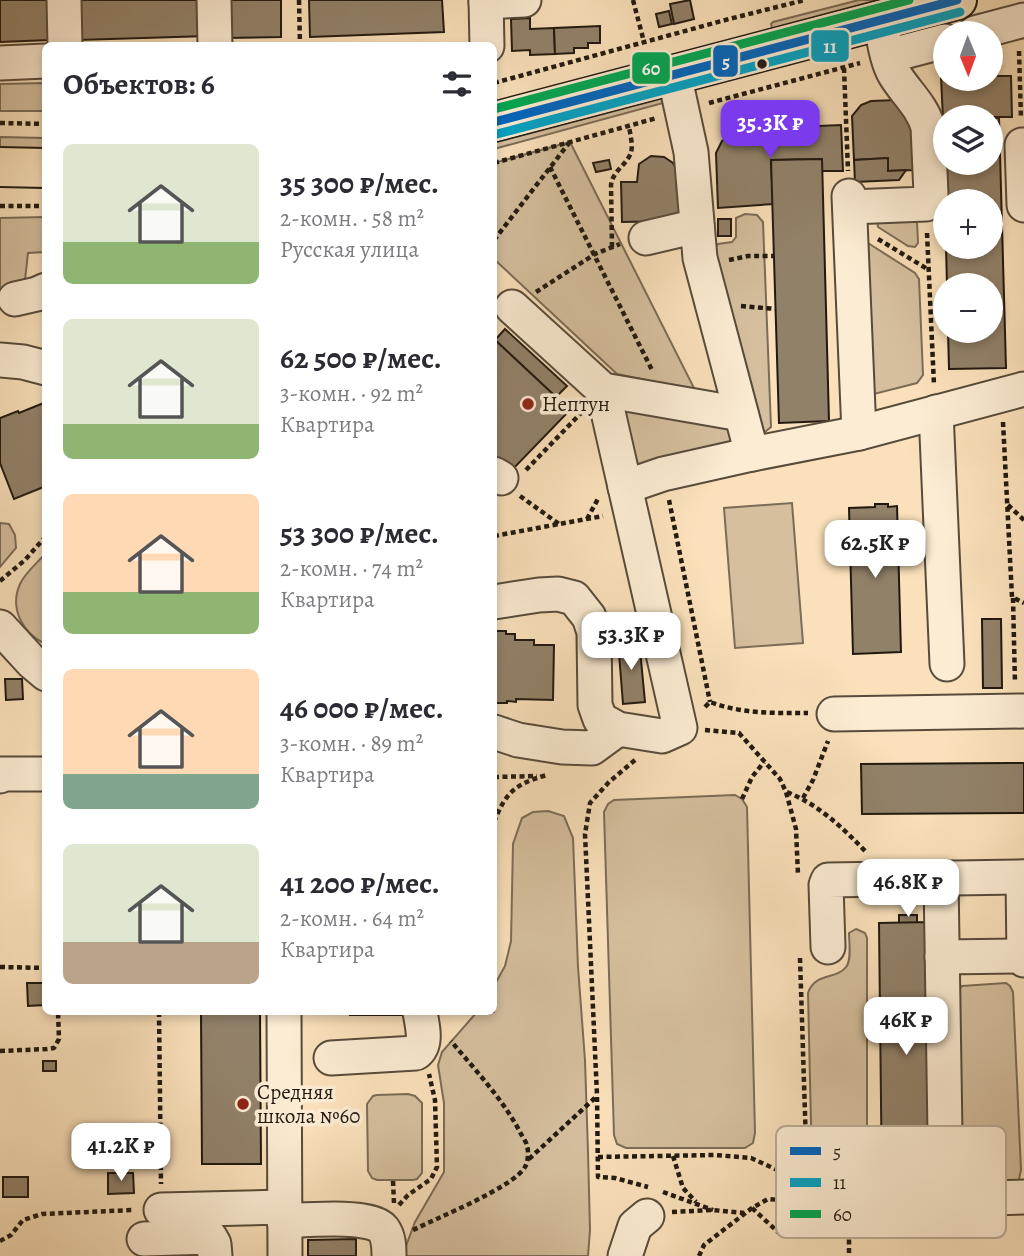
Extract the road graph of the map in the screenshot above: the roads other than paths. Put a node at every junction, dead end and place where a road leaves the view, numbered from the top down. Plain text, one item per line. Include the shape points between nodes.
1 (64, 0) edge
2 (214, 0) edge
3 (524, 0) edge
4 (957, 0) edge
5 (486, 1) edge
6 (1021, 21) edge
7 (1003, 26) edge
8 (884, 38) junction
9 (933, 40) edge
10 (65, 42) edge
11 (215, 42) edge
12 (487, 42) edge
13 (42, 61) edge
14 (0, 62) edge
15 (674, 74) junction
16 (497, 121) edge
17 (1022, 134) road end
18 (0, 167) edge
19 (42, 168) edge
20 (1024, 205) edge
21 (698, 237) junction
22 (646, 238) road end
23 (512, 307) road end
24 (0, 360) edge
25 (42, 367) edge
26 (603, 390) junction
27 (1012, 392) edge
28 (936, 412) junction
29 (741, 414) junction
30 (859, 433) junction
31 (752, 454) junction
32 (625, 487) junction
33 (497, 602) edge
34 (0, 627) edge
35 (947, 664) dead end
36 (42, 671) edge
37 (1020, 711) edge
38 (834, 714) road end
39 (618, 729) junction
40 (497, 733) edge
41 (42, 774) edge
42 (0, 776) edge
43 (1023, 877) edge
44 (941, 878) junction
45 (814, 949) road end
46 (942, 957) junction
47 (1024, 958) edge
48 (284, 1015) edge
49 (420, 1015) edge
50 (331, 1058) dead end
51 (945, 1126) edge
52 (1006, 1197) edge
53 (1024, 1197) edge
54 (162, 1210) road end
55 (285, 1214) junction
56 (648, 1216) road end
57 (144, 1239) dead end
58 (389, 1249) edge
59 (215, 1256) edge
60 (285, 1256) edge
61 (625, 1256) edge

1 - 10 street
2 - 11 street
3 - 5 street
4 - 8 main road
5 - 12 street
6 - 7 street
8 - 9 street
8 - 15 main road
8 - 30 street via 894,74 921,108 928,127 931,194 926,204 849,200
13 - 14 street
15 - 16 main road
15 - 21 street via 691,152
17 - 20 street
18 - 19 main road
21 - 22 street
21 - 29 street
23 - 26 street
24 - 25 street
26 - 29 street
26 - 32 street
27 - 28 street
28 - 30 street
28 - 35 street
29 - 31 street
30 - 31 street
31 - 32 street
32 - 39 street via 671,732
33 - 39 street via 558,594 574,598 594,632 595,705 600,719
34 - 36 street
37 - 38 street
39 - 40 street via 592,748 518,740
41 - 42 street
43 - 44 street
43 - 47 street
44 - 45 street via 828,880
44 - 46 street
46 - 47 street
46 - 51 street
48 - 55 street
49 - 50 street via 423,1044 435,1045 416,1053
52 - 53 street
54 - 55 street
55 - 58 street via 365,1221 386,1232
55 - 60 street
56 - 61 street via 635,1226
57 - 59 street via 210,1237

